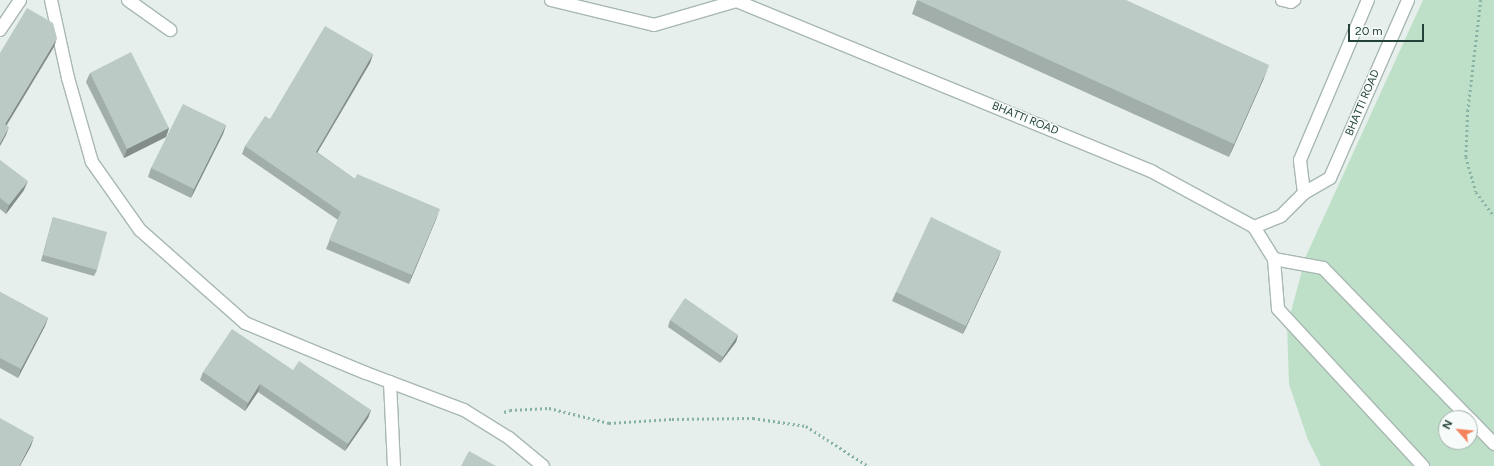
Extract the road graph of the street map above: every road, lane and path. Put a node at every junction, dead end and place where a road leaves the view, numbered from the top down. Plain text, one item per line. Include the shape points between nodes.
1 (20, 0) edge
2 (51, 0) edge
3 (128, 0) edge
4 (551, 0) edge
5 (735, 0) edge
6 (1282, 0) edge
7 (1294, 0) edge
8 (1368, 0) edge
9 (1408, 0) edge
10 (1481, 0) edge
11 (0, 30) edge
12 (170, 30) dead end
13 (1304, 193) junction
14 (1494, 216) edge
15 (1254, 227) junction
16 (1274, 259) junction
17 (390, 382) junction
18 (1460, 410) edge
19 (480, 420) junction
20 (1478, 428) edge
21 (1494, 444) edge
22 (394, 466) edge
23 (543, 466) edge
24 (868, 466) edge
25 (1423, 466) edge

1 - 11 street
2 - 17 street via 68,78 92,162 140,230 245,323
3 - 12 street
4 - 5 street via 654,25
5 - 15 street, BHATTI ROAD via 1151,171
6 - 7 street
8 - 13 street via 1300,160
9 - 13 street, BHATTI ROAD via 1330,178
10 - 14 path via 1468,110 1466,157 1476,192
13 - 15 street, BHATTI ROAD via 1281,216
15 - 16 street
16 - 18 street via 1323,268
16 - 25 street via 1278,309
17 - 19 street via 464,410
17 - 22 street
19 - 23 street via 509,438
19 - 24 path via 510,410 549,408 609,423 753,418 806,426
20 - 21 street

